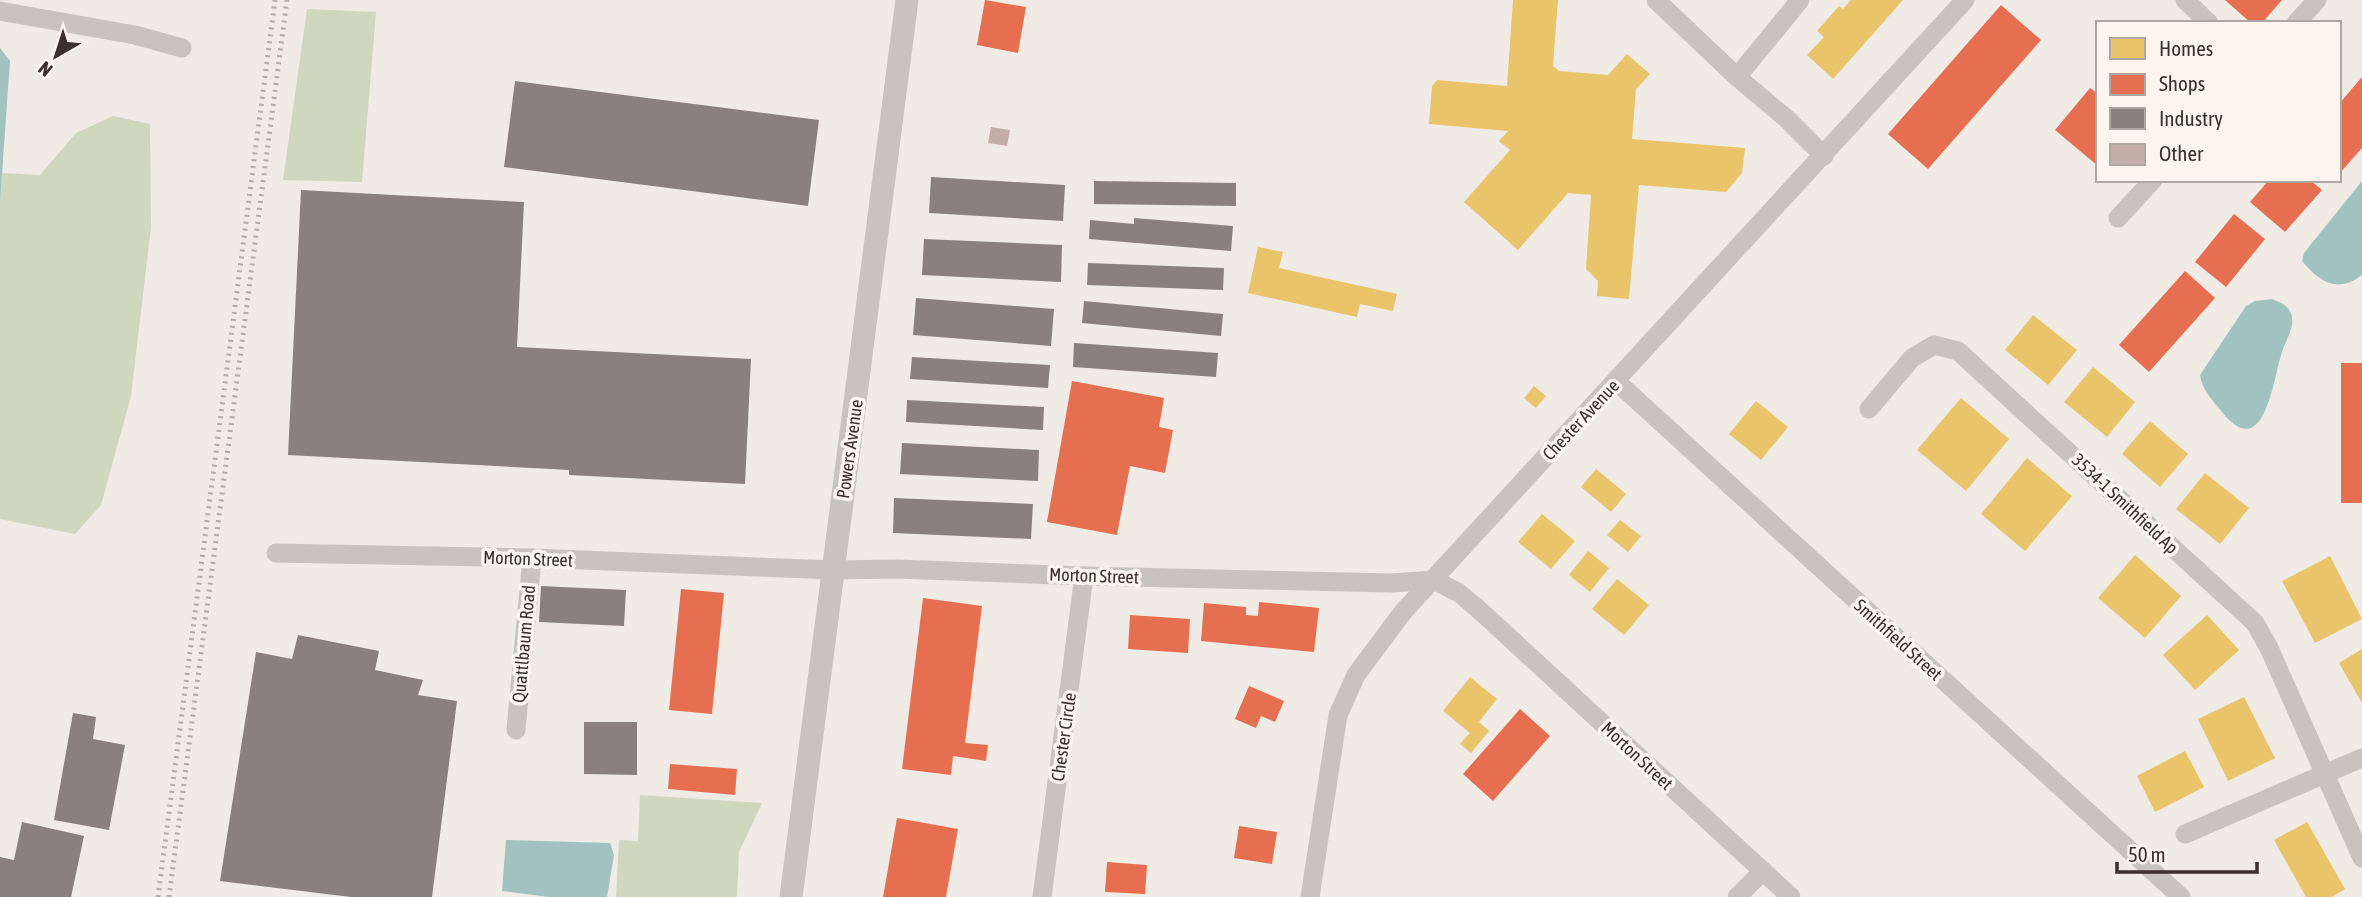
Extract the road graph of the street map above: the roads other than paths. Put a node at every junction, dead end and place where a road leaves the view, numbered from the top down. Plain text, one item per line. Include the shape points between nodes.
1 (907, 0) edge
2 (1656, 0) edge
3 (1800, 0) edge
4 (1965, 0) edge
5 (2185, 0) edge
6 (2316, 0) edge
7 (0, 10) edge
8 (2207, 21) edge
9 (2298, 21) edge
10 (182, 48) dead end
11 (1737, 77) junction
12 (1824, 156) junction
13 (2151, 182) edge
14 (2118, 218) dead end
15 (1617, 382) junction
16 (1868, 409) dead end
17 (276, 553) dead end
18 (532, 558) junction
19 (834, 570) junction
20 (1084, 576) junction
21 (1434, 580) junction
22 (516, 730) dead end
23 (2362, 758) edge
24 (2325, 774) junction
25 (2185, 834) dead end
26 (2362, 858) edge
27 (1763, 871) junction
28 (791, 897) edge
29 (1042, 897) edge
30 (1310, 897) edge
31 (1737, 897) edge
32 (1791, 897) edge
33 (2181, 897) edge

1 - 19 street, Powers Avenue
2 - 11 street
3 - 11 street
4 - 12 street, Chester Avenue
5 - 8 street
6 - 9 street
7 - 10 street
11 - 12 street
12 - 15 street, Chester Avenue
13 - 14 street
15 - 21 street, Chester Avenue
15 - 33 street, Smithfield Street
16 - 24 street, 3534-1 Smithfield Ap via 1912,358 1934,345 1958,351 2255,624
17 - 18 street, Morton Street
18 - 19 street, Morton Street
18 - 22 street, Quattlbaum Road
19 - 20 street, Morton Street
19 - 28 street, Powers Avenue
20 - 21 street, Morton Street
20 - 29 street, Chester Circle
21 - 27 street, Morton Street via 1476,607
21 - 30 street, Chester Avenue via 1403,612 1356,675 1338,715
23 - 24 street
24 - 25 street
24 - 26 street, 3534-1 Smithfield Ap
27 - 31 street
27 - 32 street, Morton Street

